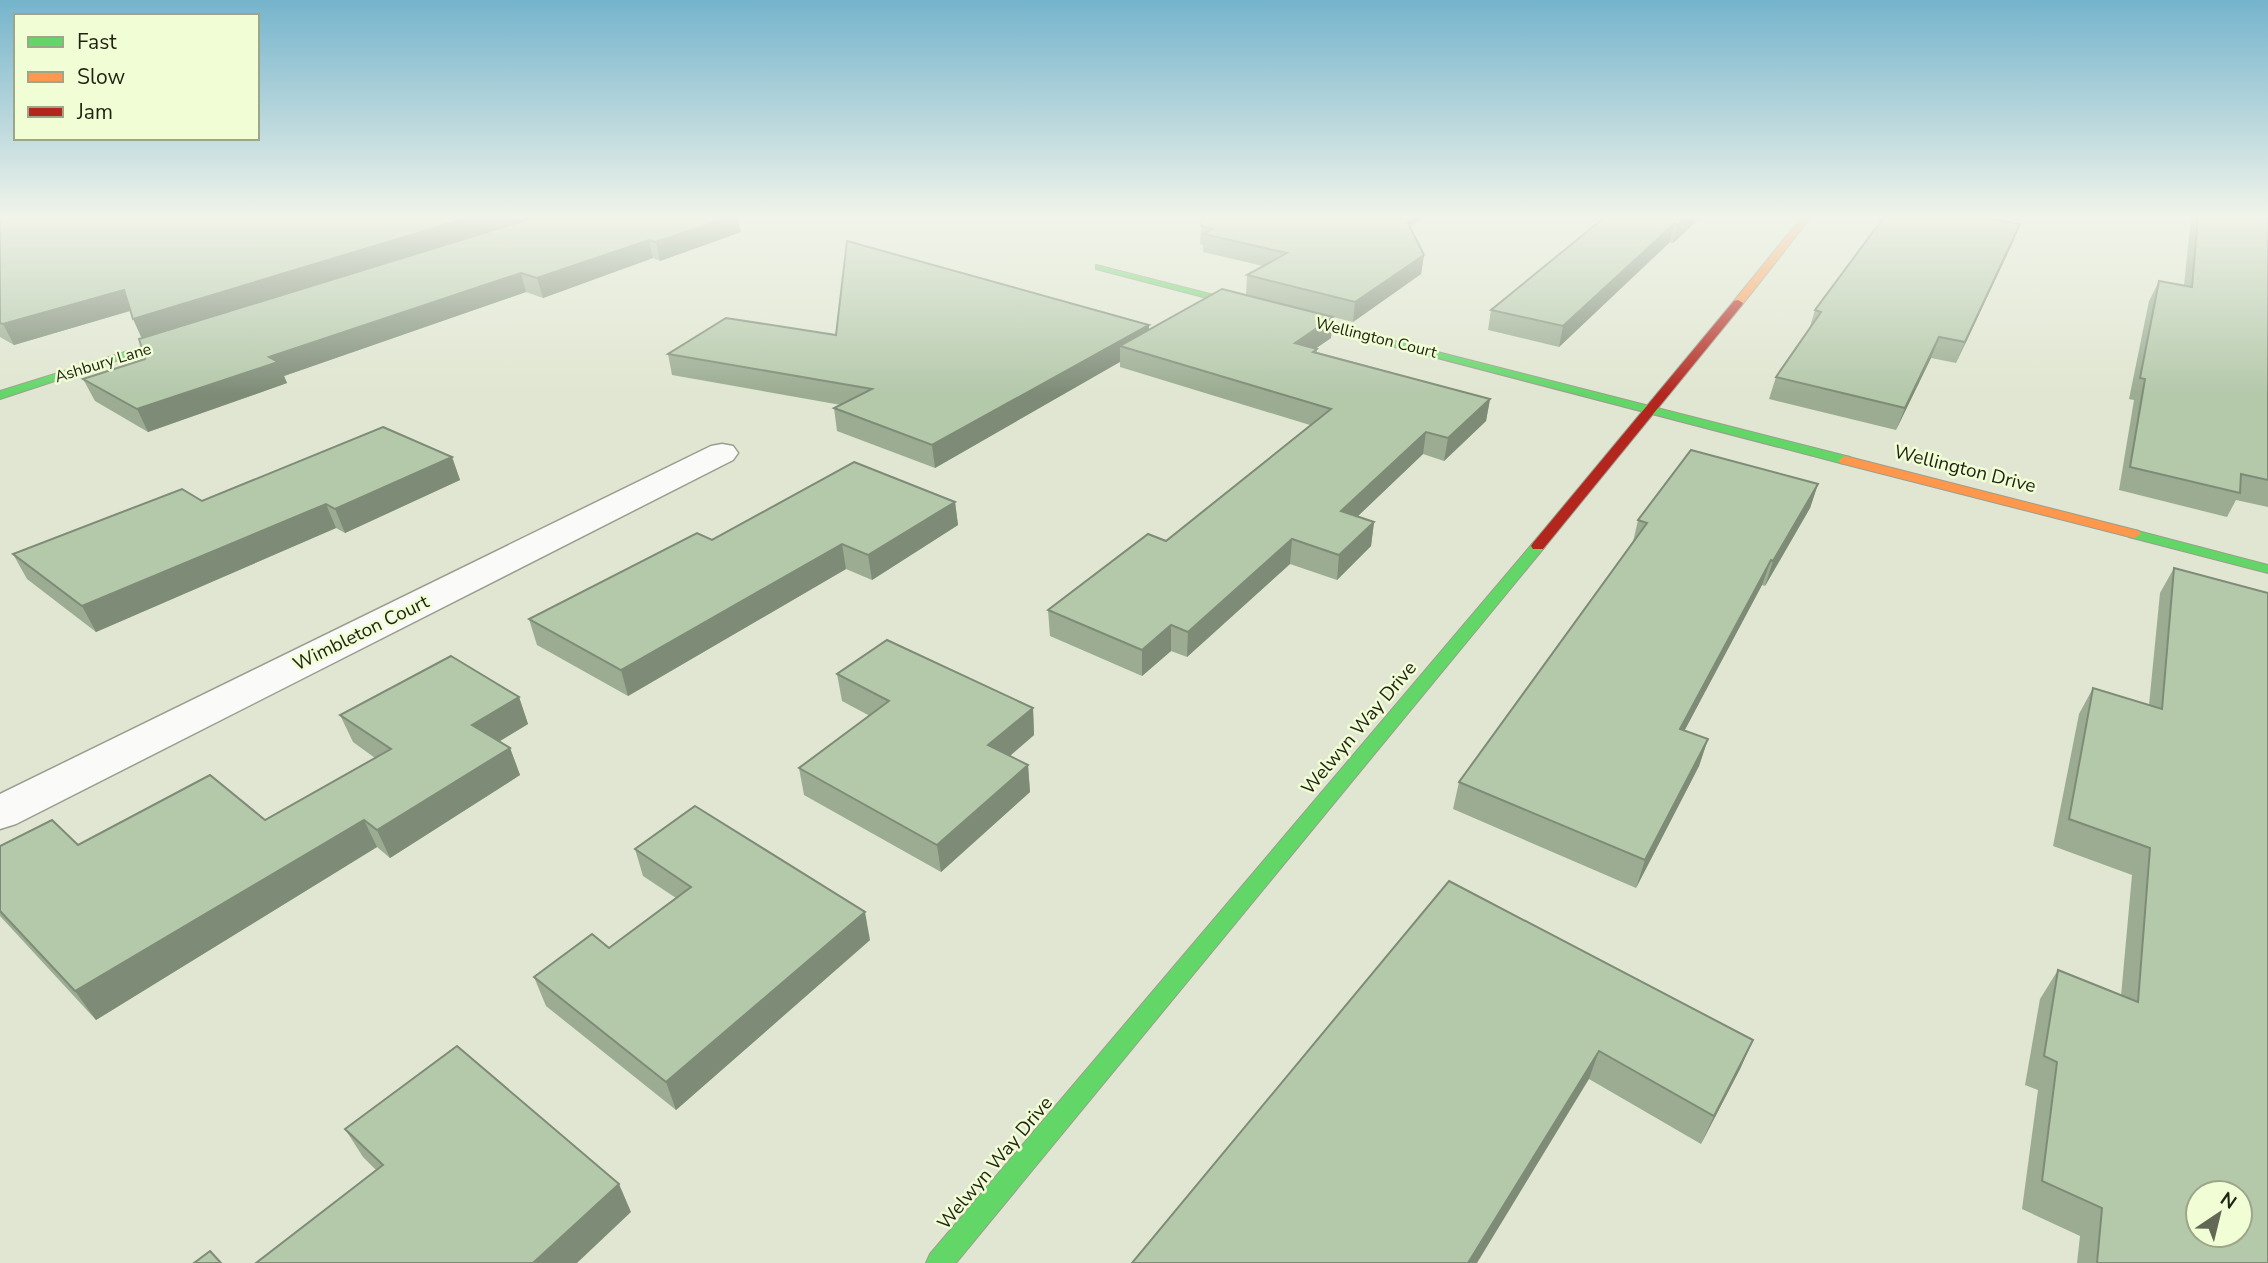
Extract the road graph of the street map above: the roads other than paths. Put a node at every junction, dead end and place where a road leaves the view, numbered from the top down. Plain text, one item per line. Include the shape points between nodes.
1 (1134, 276) edge
2 (1760, 276) edge
3 (211, 329) edge
4 (0, 395) edge
5 (1652, 410) junction
6 (722, 453) dead end
7 (2268, 569) edge
8 (0, 813) edge
9 (939, 1263) edge

1 - 5 street, Wellington Court
2 - 5 street, Welwyn Way Drive
3 - 4 street, Ashbury Lane
5 - 7 street, Wellington Drive
5 - 9 street, Welwyn Way Drive
6 - 8 street, Wimbleton Court

